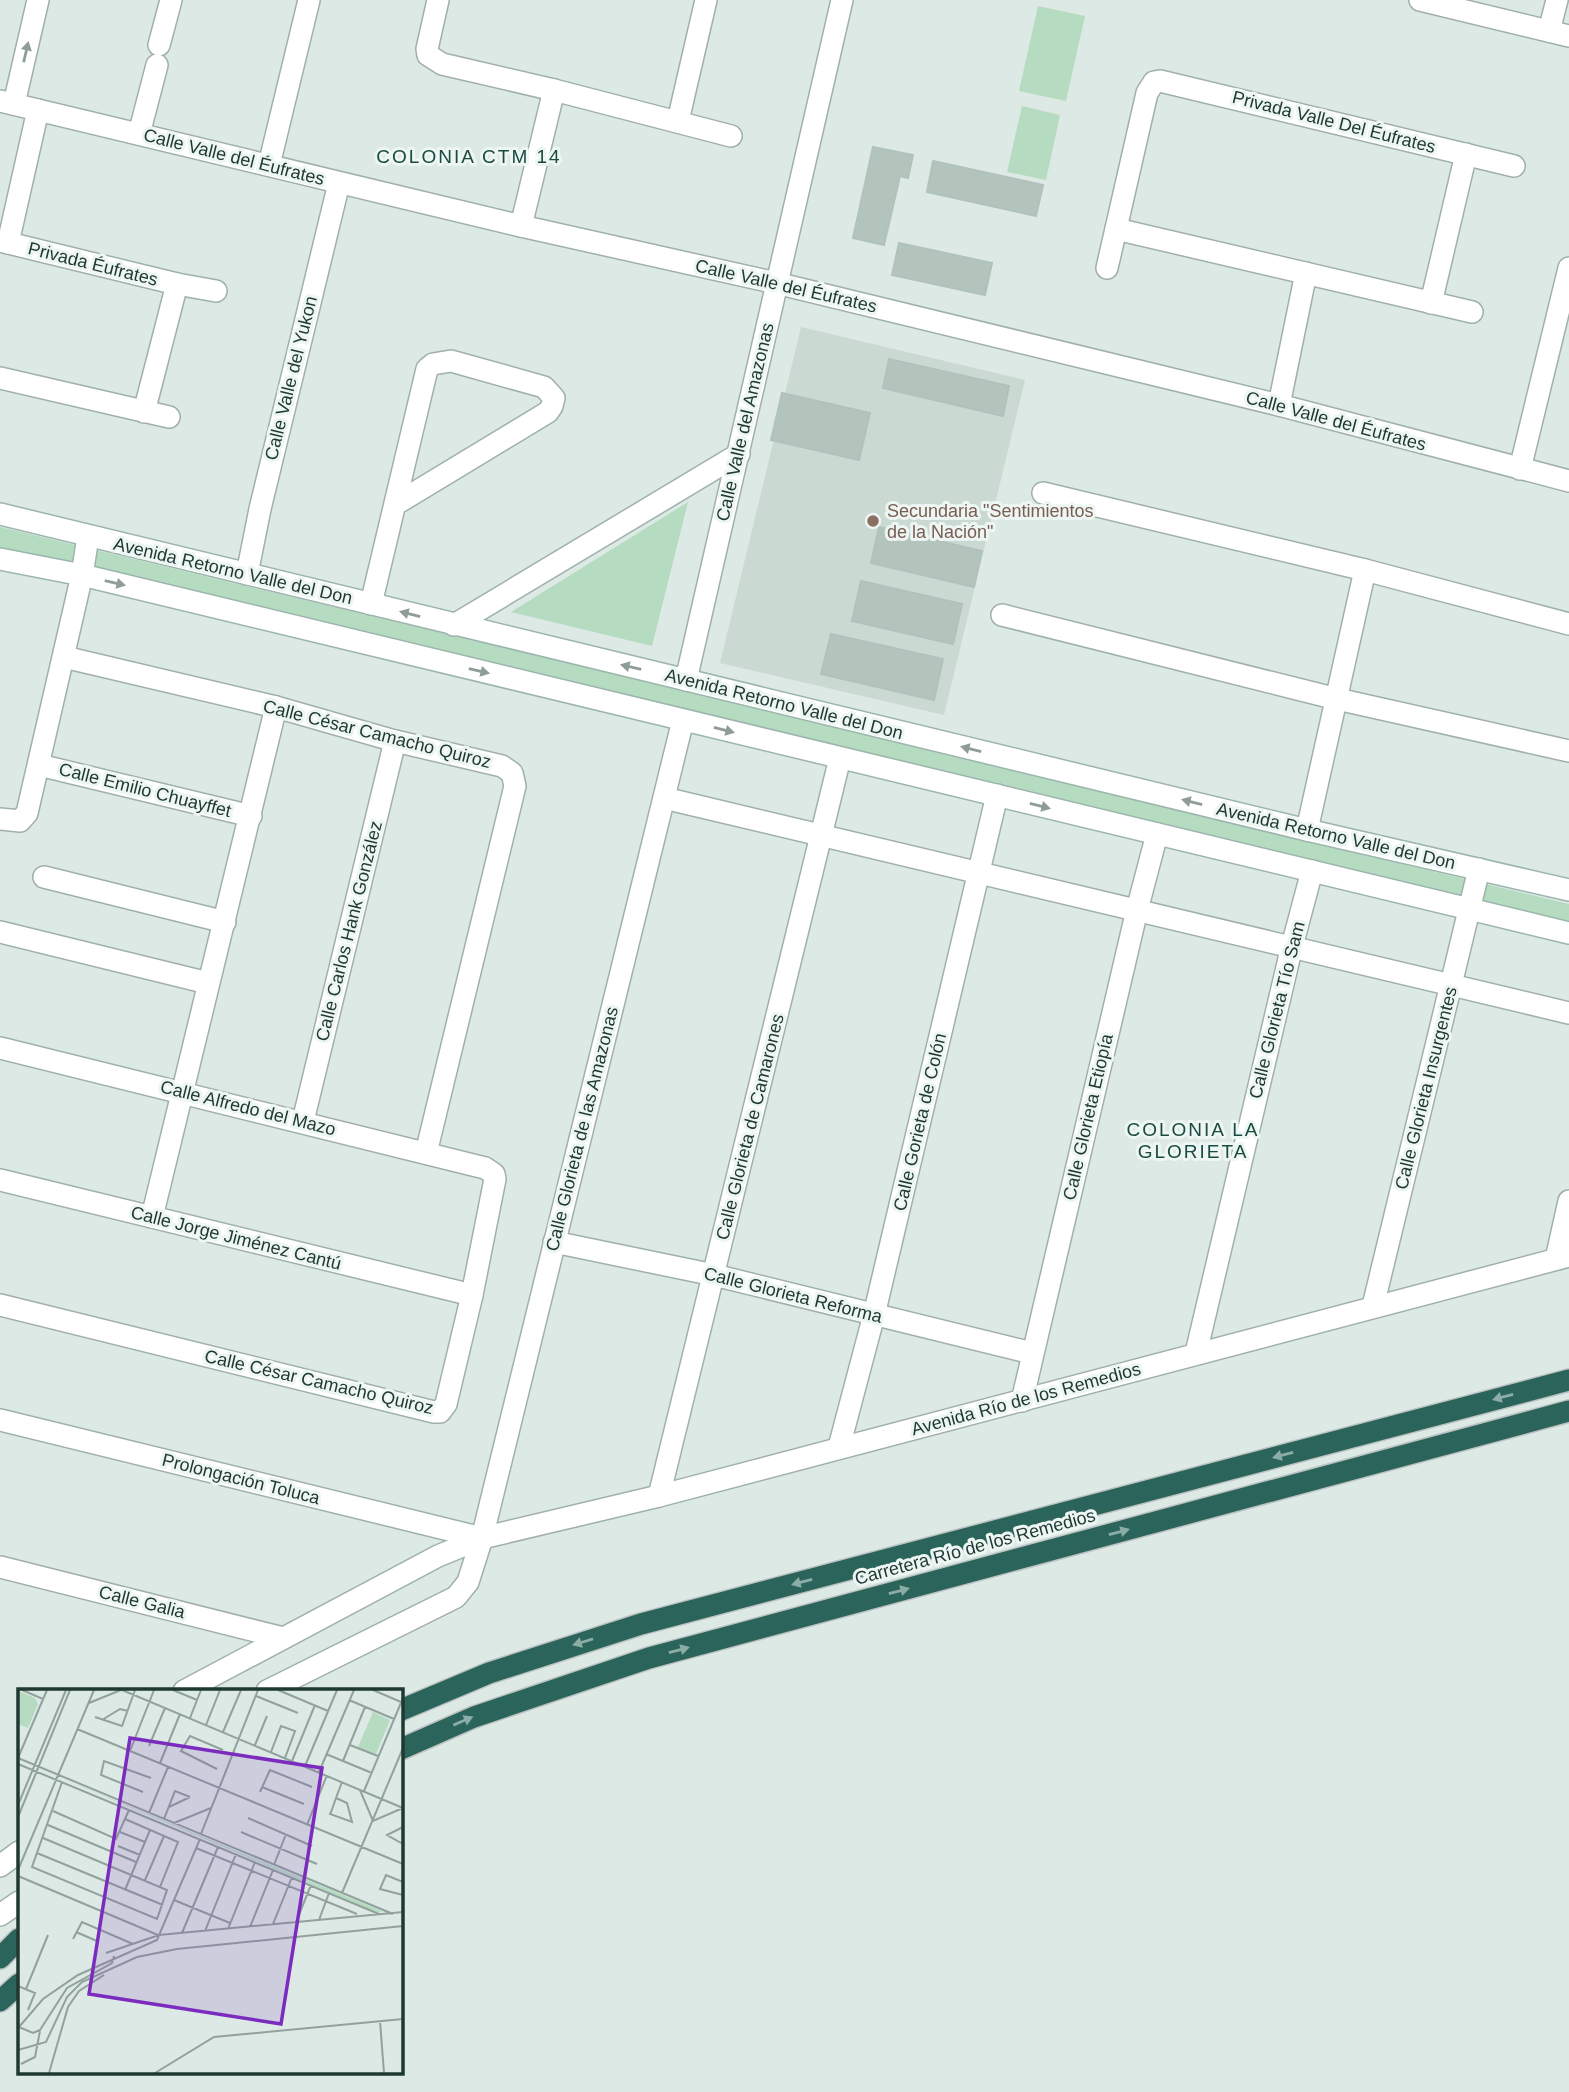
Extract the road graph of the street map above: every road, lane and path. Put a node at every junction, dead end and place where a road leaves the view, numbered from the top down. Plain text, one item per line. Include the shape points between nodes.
1 (38, 0) edge
2 (171, 0) edge
3 (309, 0) edge
4 (438, 0) edge
5 (706, 0) edge
6 (842, 0) edge
7 (1557, 0) edge
8 (1429, 1) edge
9 (1559, 34) edge
10 (554, 90) junction
11 (7, 102) edge
12 (38, 110) junction
13 (678, 121) junction
14 (139, 134) junction
15 (731, 136) dead end
16 (1466, 154) junction
17 (269, 165) junction
18 (1514, 166) dead end
19 (339, 183) junction
20 (521, 226) junction
21 (1116, 229) junction
22 (4, 242) edge
23 (1107, 268) dead end
24 (1569, 268) edge
25 (1306, 273) junction
26 (776, 283) junction
27 (177, 284) junction
28 (216, 291) dead end
29 (1431, 303) junction
30 (1472, 312) dead end
31 (0, 378) edge
32 (1279, 405) junction
33 (144, 412) junction
34 (169, 417) dead end
35 (739, 454) junction
36 (1520, 469) junction
37 (1569, 481) edge
38 (1042, 493) dead end
39 (396, 504) junction
40 (0, 514) edge
41 (88, 537) junction
42 (0, 559) edge
43 (1364, 570) junction
44 (247, 574) junction
45 (82, 575) junction
46 (371, 604) junction
47 (1002, 615) dead end
48 (1569, 624) edge
49 (454, 625) junction
50 (64, 657) junction
51 (687, 680) junction
52 (1337, 699) junction
53 (276, 708) junction
54 (683, 720) junction
55 (395, 741) junction
56 (1569, 751) edge
57 (840, 758) junction
58 (38, 765) junction
59 (997, 795) junction
60 (664, 798) junction
61 (251, 816) junction
62 (0, 819) edge
63 (1307, 830) junction
64 (1157, 834) junction
65 (822, 835) junction
66 (1479, 869) junction
67 (1312, 871) junction
68 (979, 873) junction
69 (44, 877) dead end
70 (1569, 890) edge
71 (1469, 909) junction
72 (1137, 910) junction
73 (225, 922) junction
74 (0, 932) edge
75 (1569, 933) edge
76 (1292, 946) junction
77 (208, 983) junction
78 (1451, 985) junction
79 (1569, 1013) edge
80 (0, 1048) edge
81 (181, 1092) junction
82 (303, 1121) junction
83 (426, 1153) junction
84 (494, 1174) joint
85 (0, 1180) edge
86 (1569, 1200) edge
87 (152, 1217) junction
88 (554, 1242) junction
89 (1562, 1257) edge
90 (714, 1275) junction
91 (472, 1295) junction
92 (0, 1305) edge
93 (1373, 1306) junction
94 (874, 1315) junction
95 (1032, 1353) junction
96 (1196, 1353) junction
97 (1569, 1380) edge
98 (1022, 1401) junction
99 (1569, 1412) edge
100 (0, 1420) edge
101 (839, 1447) junction
102 (659, 1496) junction
103 (482, 1538) junction
104 (0, 1567) edge
105 (283, 1638) junction
106 (188, 1689) edge
107 (271, 1689) edge
108 (402, 1710) edge
109 (402, 1749) edge
110 (18, 1853) edge
111 (0, 1866) edge
112 (18, 1903) edge
113 (0, 1915) edge
114 (18, 1929) edge
115 (0, 1938) edge
116 (18, 1940) edge
117 (0, 1958) edge
118 (18, 1985) edge
119 (0, 2001) edge

11 -> 1 street
2 - 14 street
3 - 17 street
4 - 10 street via 428,55 442,64
5 - 13 street
6 - 26 street, Calle Valle del Amazonas
7 - 9 street
8 - 9 street
10 - 13 street
10 - 20 street
11 - 12 street, Calle Valle del Éufrates
12 - 14 street, Calle Valle del Éufrates
12 - 22 street, Privada Éufrates
13 - 15 street
14 - 17 street, Calle Valle del Éufrates
16 - 18 street, Privada Valle Del Éufrates
16 - 21 street, Privada Valle Del Éufrates via 1167,81 1154,82 1147,93
16 - 29 street
17 - 19 street, Calle Valle del Éufrates
19 - 20 street, Calle Valle del Éufrates
19 - 44 street, Calle Valle del Yukon
20 - 26 street, Calle Valle del Éufrates
21 - 23 street
21 - 25 street
22 - 27 street, Privada Éufrates
24 - 36 street
25 - 29 street
25 - 32 street
26 - 32 street, Calle Valle del Éufrates
26 - 35 street, Calle Valle del Amazonas
27 - 28 street, Privada Éufrates
27 - 33 street, Privada Éufrates
29 - 30 street
31 - 33 street
32 - 36 street, Calle Valle del Éufrates
33 - 34 street
35 - 49 street
35 - 51 street, Calle Valle del Amazonas
36 - 37 street, Calle Valle del Éufrates
38 - 43 street
39 - 39 street via 424,376 433,364 451,361 544,387 554,398 548,412
39 - 46 street
40 - 41 street, Avenida Retorno Valle del Don
41 - 44 street, Avenida Retorno Valle del Don
41 - 45 street
42 - 45 street
43 - 48 street
43 - 52 street
44 - 46 street, Avenida Retorno Valle del Don
45 - 50 street
45 -> 54 street
49 -> 46 street, Avenida Retorno Valle del Don
47 - 52 street
51 -> 49 street, Avenida Retorno Valle del Don
50 - 53 street, Calle César Camacho Quiroz
50 - 58 street
63 -> 51 street, Avenida Retorno Valle del Don
52 - 56 street
52 - 63 street
53 - 55 street, Calle César Camacho Quiroz
53 - 61 street
54 -> 57 street
54 - 60 street, Calle Glorieta de las Amazonas
55 - 82 street, Calle Carlos Hank González
55 - 83 street, Calle César Camacho Quiroz via 502,766 514,779
57 - 59 street
57 - 65 street, Calle Glorieta de Camarones
58 - 61 street, Calle Emilio Chuayffet
58 - 62 street via 24,817
59 -> 64 street
59 - 68 street, Calle Gorieta de Colón
60 - 65 street
60 - 88 street, Calle Glorieta de las Amazonas
61 - 73 street
63 - 66 street, Avenida Retorno Valle del Don
64 - 67 street
64 - 72 street, Calle Glorieta Etiopía
65 - 68 street
65 - 90 street, Calle Glorieta de Camarones
66 - 70 street, Avenida Retorno Valle del Don
66 - 71 street, Calle Glorieta Insurgentes
67 - 71 street
67 - 76 street, Calle Glorieta Tío Sam
68 - 72 street
68 - 94 street, Calle Gorieta de Colón
69 - 73 street
71 - 75 street
71 - 78 street, Calle Glorieta Insurgentes
72 - 76 street
72 - 95 street, Calle Glorieta Etiopía
73 - 77 street
74 - 77 street
76 - 78 street
76 - 96 street, Calle Glorieta Tío Sam
77 - 81 street
78 - 79 street
78 - 93 street, Calle Glorieta Insurgentes
80 - 81 street, Calle Alfredo del Mazo
81 - 82 street, Calle Alfredo del Mazo
81 - 87 street
82 - 83 street, Calle Alfredo del Mazo
83 - 84 street, Calle Alfredo del Mazo
84 - 91 street, Calle César Camacho Quiroz
85 - 87 street, Calle Jorge Jiménez Cantú
86 - 89 street
87 - 91 street, Calle Jorge Jiménez Cantú
88 - 90 street, Calle Glorieta Reforma
88 - 103 street, Calle Glorieta de las Amazonas
89 - 93 street, Avenida Río de los Remedios
90 - 94 street, Calle Glorieta Reforma
90 - 102 street, Calle Glorieta de Camarones
91 - 92 street, Calle César Camacho Quiroz via 446,1404 440,1412
93 - 96 street, Avenida Río de los Remedios
94 - 95 street, Calle Glorieta Reforma
94 - 101 street, Calle Gorieta de Colón
95 - 98 street, Calle Glorieta Etiopía
96 - 98 street, Avenida Río de los Remedios
97 -> 108 highway, Carretera Río de los Remedios via 641,1624 489,1673
98 - 101 street, Avenida Río de los Remedios
109 -> 99 highway, Carretera Río de los Remedios via 474,1717 649,1658
100 - 103 street, Prolongación Toluca
101 - 102 street, Avenida Río de los Remedios
102 - 103 street, Avenida Río de los Remedios
103 - 105 street, Avenida Río de los Remedios via 438,1556
103 - 107 street, Calle Glorieta de las Amazonas via 468,1582 456,1597
104 - 105 street, Calle Galia
105 - 106 street, Avenida Río de los Remedios
110 - 111 street
112 - 113 street
114 - 115 highway
116 - 117 highway
118 - 119 highway

